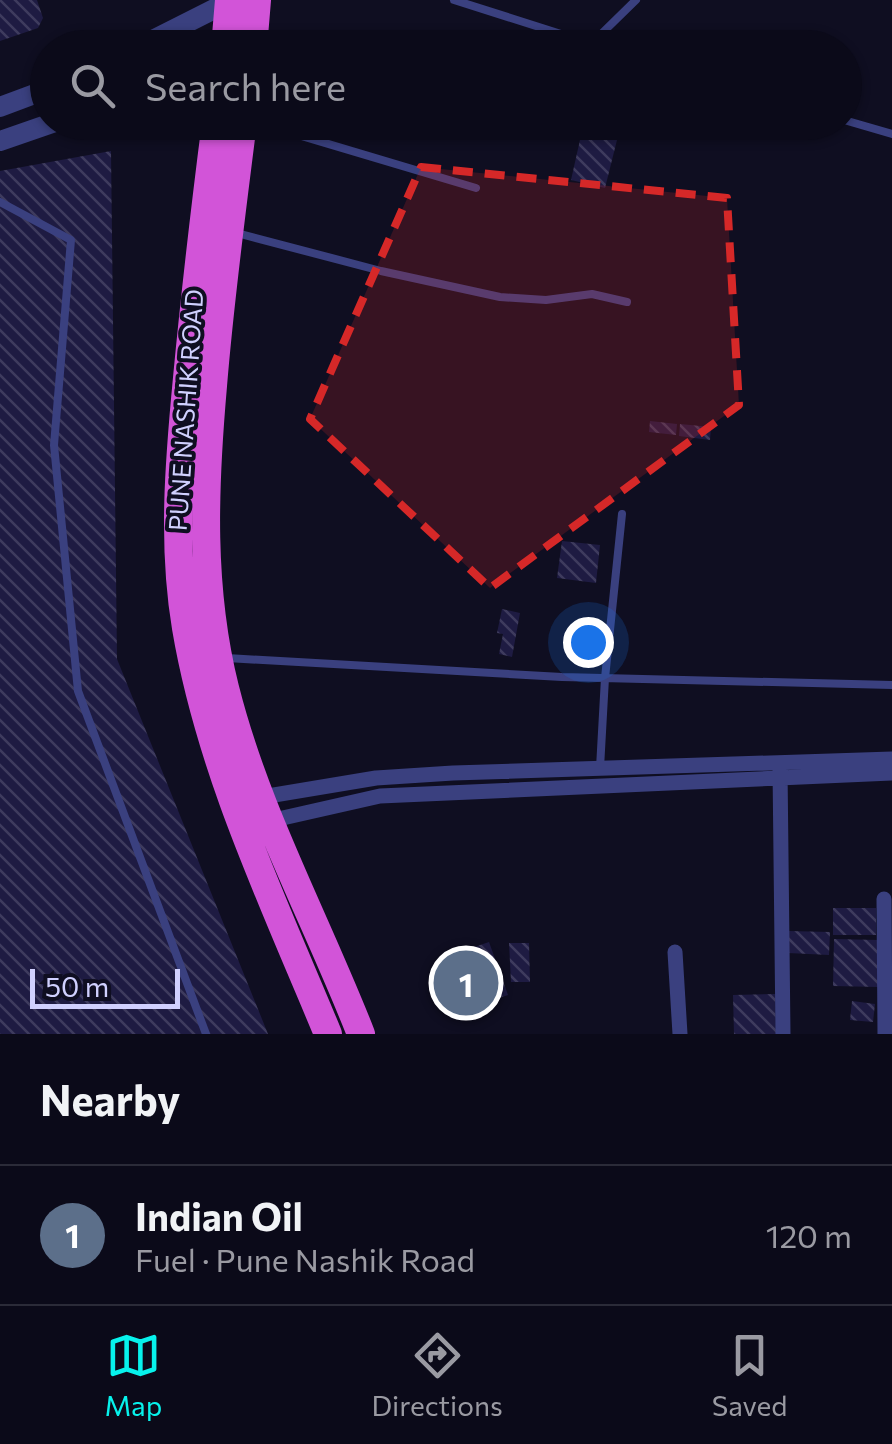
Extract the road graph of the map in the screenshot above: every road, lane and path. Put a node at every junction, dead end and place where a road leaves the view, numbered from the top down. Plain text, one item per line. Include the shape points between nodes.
1 (230, 0) edge
2 (258, 0) edge
3 (454, 0) edge
4 (636, 0) edge
5 (172, 30) edge
6 (227, 30) edge
7 (254, 30) edge
8 (550, 30) edge
9 (605, 30) edge
10 (30, 96) edge
11 (0, 108) edge
12 (862, 125) edge
13 (30, 130) edge
14 (892, 134) edge
15 (0, 140) edge
16 (214, 140) edge
17 (241, 140) edge
18 (315, 140) edge
19 (476, 188) dead end
20 (0, 202) edge
21 (229, 231) junction
22 (627, 302) dead end
23 (622, 514) dead end
24 (219, 658) junction
25 (604, 678) junction
26 (892, 685) edge
27 (892, 758) edge
28 (600, 768) junction
29 (780, 770) junction
30 (892, 773) edge
31 (266, 809) junction
32 (238, 817) junction
33 (884, 899) dead end
34 (675, 952) dead end
35 (206, 1034) edge
36 (328, 1034) edge
37 (361, 1034) edge
38 (680, 1034) edge
39 (783, 1034) edge
40 (885, 1034) edge

1 - 5 street
1 - 6 highway
2 - 7 highway
3 - 8 lane
4 - 9 lane
10 - 11 street
12 - 14 lane
13 - 15 street
16 - 32 highway, PUNE NASHIK ROAD via 182,427 179,546 196,685
17 - 21 highway, PUNE NASHIK ROAD
18 - 19 lane
20 - 35 lane via 71,240 54,445 78,691
21 - 22 lane via 500,297 592,294
21 - 24 highway, PUNE NASHIK ROAD via 205,492 206,566
23 - 25 lane
24 - 25 lane
24 - 31 highway, PUNE NASHIK ROAD
25 - 26 lane
25 - 28 lane
27 - 29 street
28 - 29 street
28 - 31 street via 376,778
29 - 30 street
29 - 31 street
29 - 39 street
31 - 32 street
31 - 32 street
31 - 37 highway, PUNE NASHIK ROAD
32 - 36 highway, PUNE NASHIK ROAD
33 - 40 street
34 - 38 street

